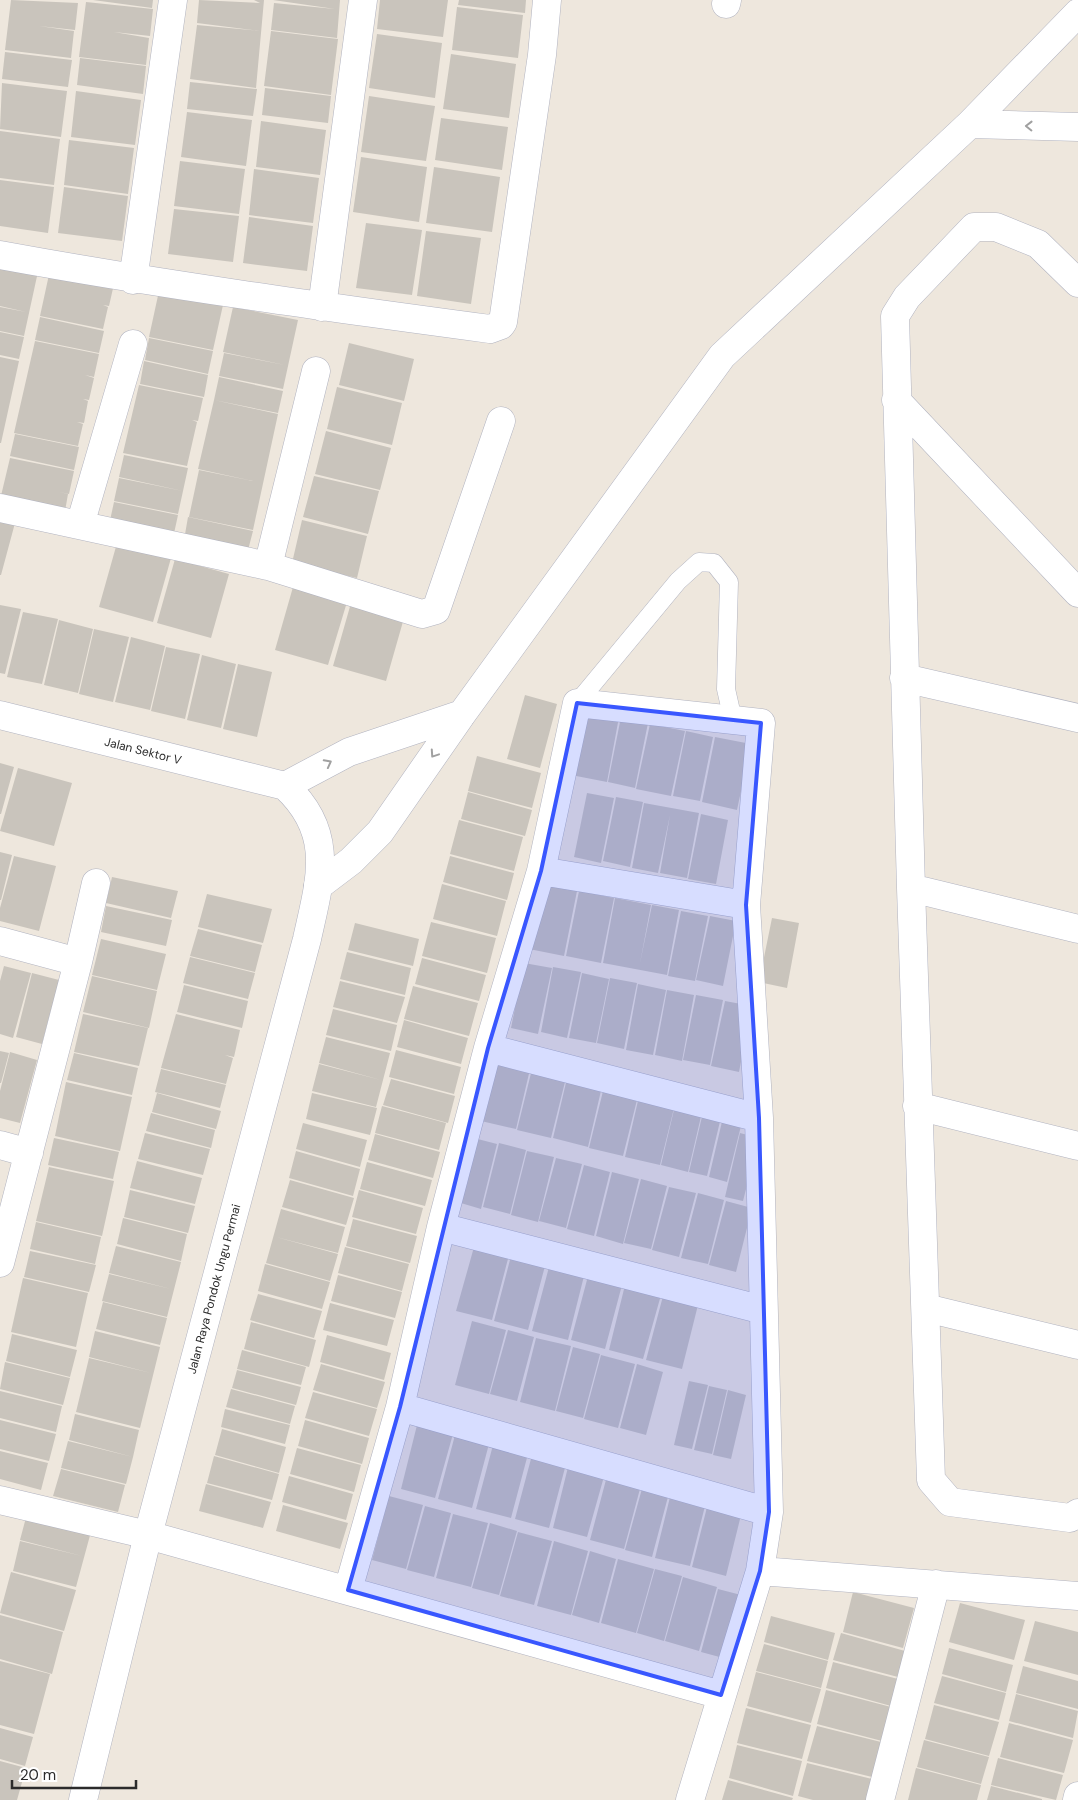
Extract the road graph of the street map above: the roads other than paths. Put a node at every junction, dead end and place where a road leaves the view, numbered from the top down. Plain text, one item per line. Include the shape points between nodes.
1 (173, 0) edge
2 (363, 0) edge
3 (547, 0) edge
4 (1078, 13) edge
5 (970, 124) junction
6 (1078, 127) edge
7 (0, 255) edge
8 (133, 280) junction
9 (1078, 283) edge
10 (322, 306) junction
11 (133, 344) dead end
12 (316, 371) dead end
13 (896, 400) junction
14 (501, 421) dead end
15 (0, 508) edge
16 (80, 525) junction
17 (268, 566) junction
18 (1078, 593) edge
19 (904, 678) junction
20 (577, 703) junction
21 (462, 714) junction
22 (0, 715) edge
23 (1078, 718) edge
24 (733, 720) junction
25 (285, 786) junction
26 (541, 871) junction
27 (96, 883) dead end
28 (318, 886) junction
29 (911, 888) junction
30 (746, 905) junction
31 (1078, 929) edge
32 (0, 941) edge
33 (78, 962) junction
34 (488, 1048) junction
35 (918, 1106) junction
36 (759, 1118) junction
37 (0, 1145) edge
38 (1078, 1146) edge
39 (29, 1153) junction
40 (441, 1227) junction
41 (0, 1263) edge
42 (926, 1308) junction
43 (763, 1310) junction
44 (1078, 1346) edge
45 (400, 1407) junction
46 (0, 1500) edge
47 (769, 1512) junction
48 (1078, 1513) edge
49 (148, 1535) junction
50 (760, 1571) junction
51 (936, 1584) junction
52 (348, 1590) junction
53 (1078, 1596) edge
54 (721, 1696) junction
55 (1078, 1796) edge
56 (83, 1800) edge
57 (690, 1800) edge
58 (880, 1800) edge
59 (1077, 1800) edge

1 - 8 street
2 - 10 street
3 - 10 street via 542,56 501,325 490,329
4 - 5 street
6 -> 5 street
5 - 21 street via 722,356
7 - 8 street
8 - 10 street
9 - 13 street via 1038,244 996,227 974,228 908,297 895,316
11 - 16 street
12 - 17 street
13 - 18 street
13 - 19 street
14 - 17 street via 436,610 422,614
15 - 16 street
16 - 17 street
19 - 23 street
19 - 29 street
20 - 24 street
20 - 24 lane via 678,581 699,562 714,563 729,582 726,690
20 - 26 street
25 -> 21 street via 349,752
21 -> 28 street via 380,832 351,861
22 - 25 street, Jalan Sektor V
24 - 30 street via 761,723
25 - 28 street, Jalan Raya Pondok Ungu Permai via 306,807 315,827 320,854
26 - 30 street
26 - 34 street
27 - 33 street
28 - 49 street, Jalan Raya Pondok Ungu Permai via 307,940
29 - 31 street
29 - 35 street
30 - 36 street
32 - 33 street
33 - 39 street
34 - 36 street
34 - 40 street
35 - 38 street
35 - 42 street
36 - 43 street
37 - 39 street
39 - 41 street
40 - 43 street
40 - 45 street
42 - 44 street
42 - 48 street via 931,1480 950,1502 1070,1518
43 - 47 street
45 - 47 street
45 - 52 street
46 - 49 street
47 - 50 street
49 - 52 street
49 - 56 street, Jalan Raya Pondok Ungu Permai
50 - 51 street
50 - 54 street
51 - 53 street
51 - 58 street
52 - 54 street
54 - 57 street
55 - 59 street

